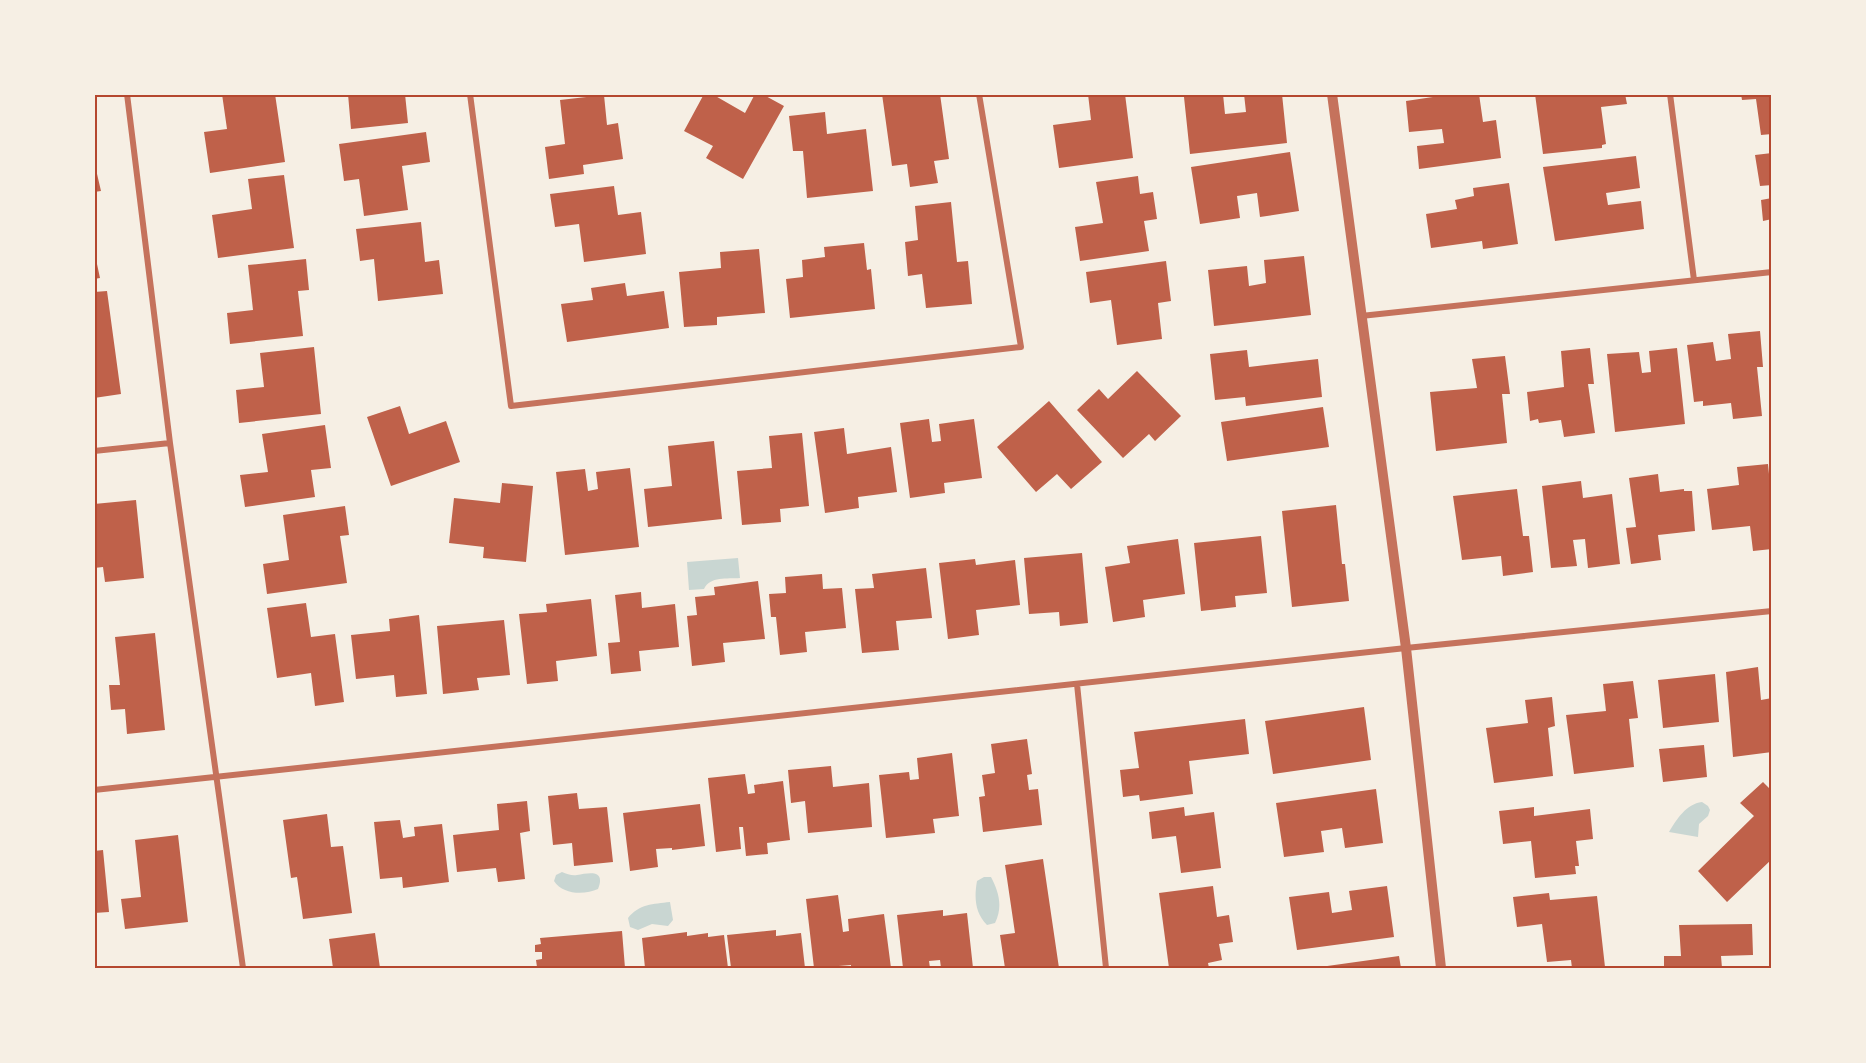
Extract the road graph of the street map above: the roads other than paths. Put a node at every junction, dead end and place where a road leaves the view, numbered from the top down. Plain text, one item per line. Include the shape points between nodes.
1 (127, 94) edge
2 (470, 94) edge
3 (979, 94) edge
4 (1332, 94) edge
5 (1670, 94) edge
6 (1772, 272) edge
7 (1694, 280) junction
8 (1361, 316) junction
9 (170, 443) junction
10 (94, 451) edge
11 (1772, 610) edge
12 (1406, 648) junction
13 (1077, 684) junction
14 (218, 777) junction
15 (94, 790) edge
16 (243, 969) edge
17 (1106, 969) edge
18 (1442, 969) edge

1 - 9 street
2 - 3 street via 511,406 1021,347
4 - 8 street
5 - 7 street
6 - 7 street
7 - 8 street
8 - 12 street
9 - 10 street
9 - 14 street
11 - 12 street
12 - 13 street
12 - 18 street
13 - 14 street
13 - 17 street
14 - 15 street
14 - 16 street

